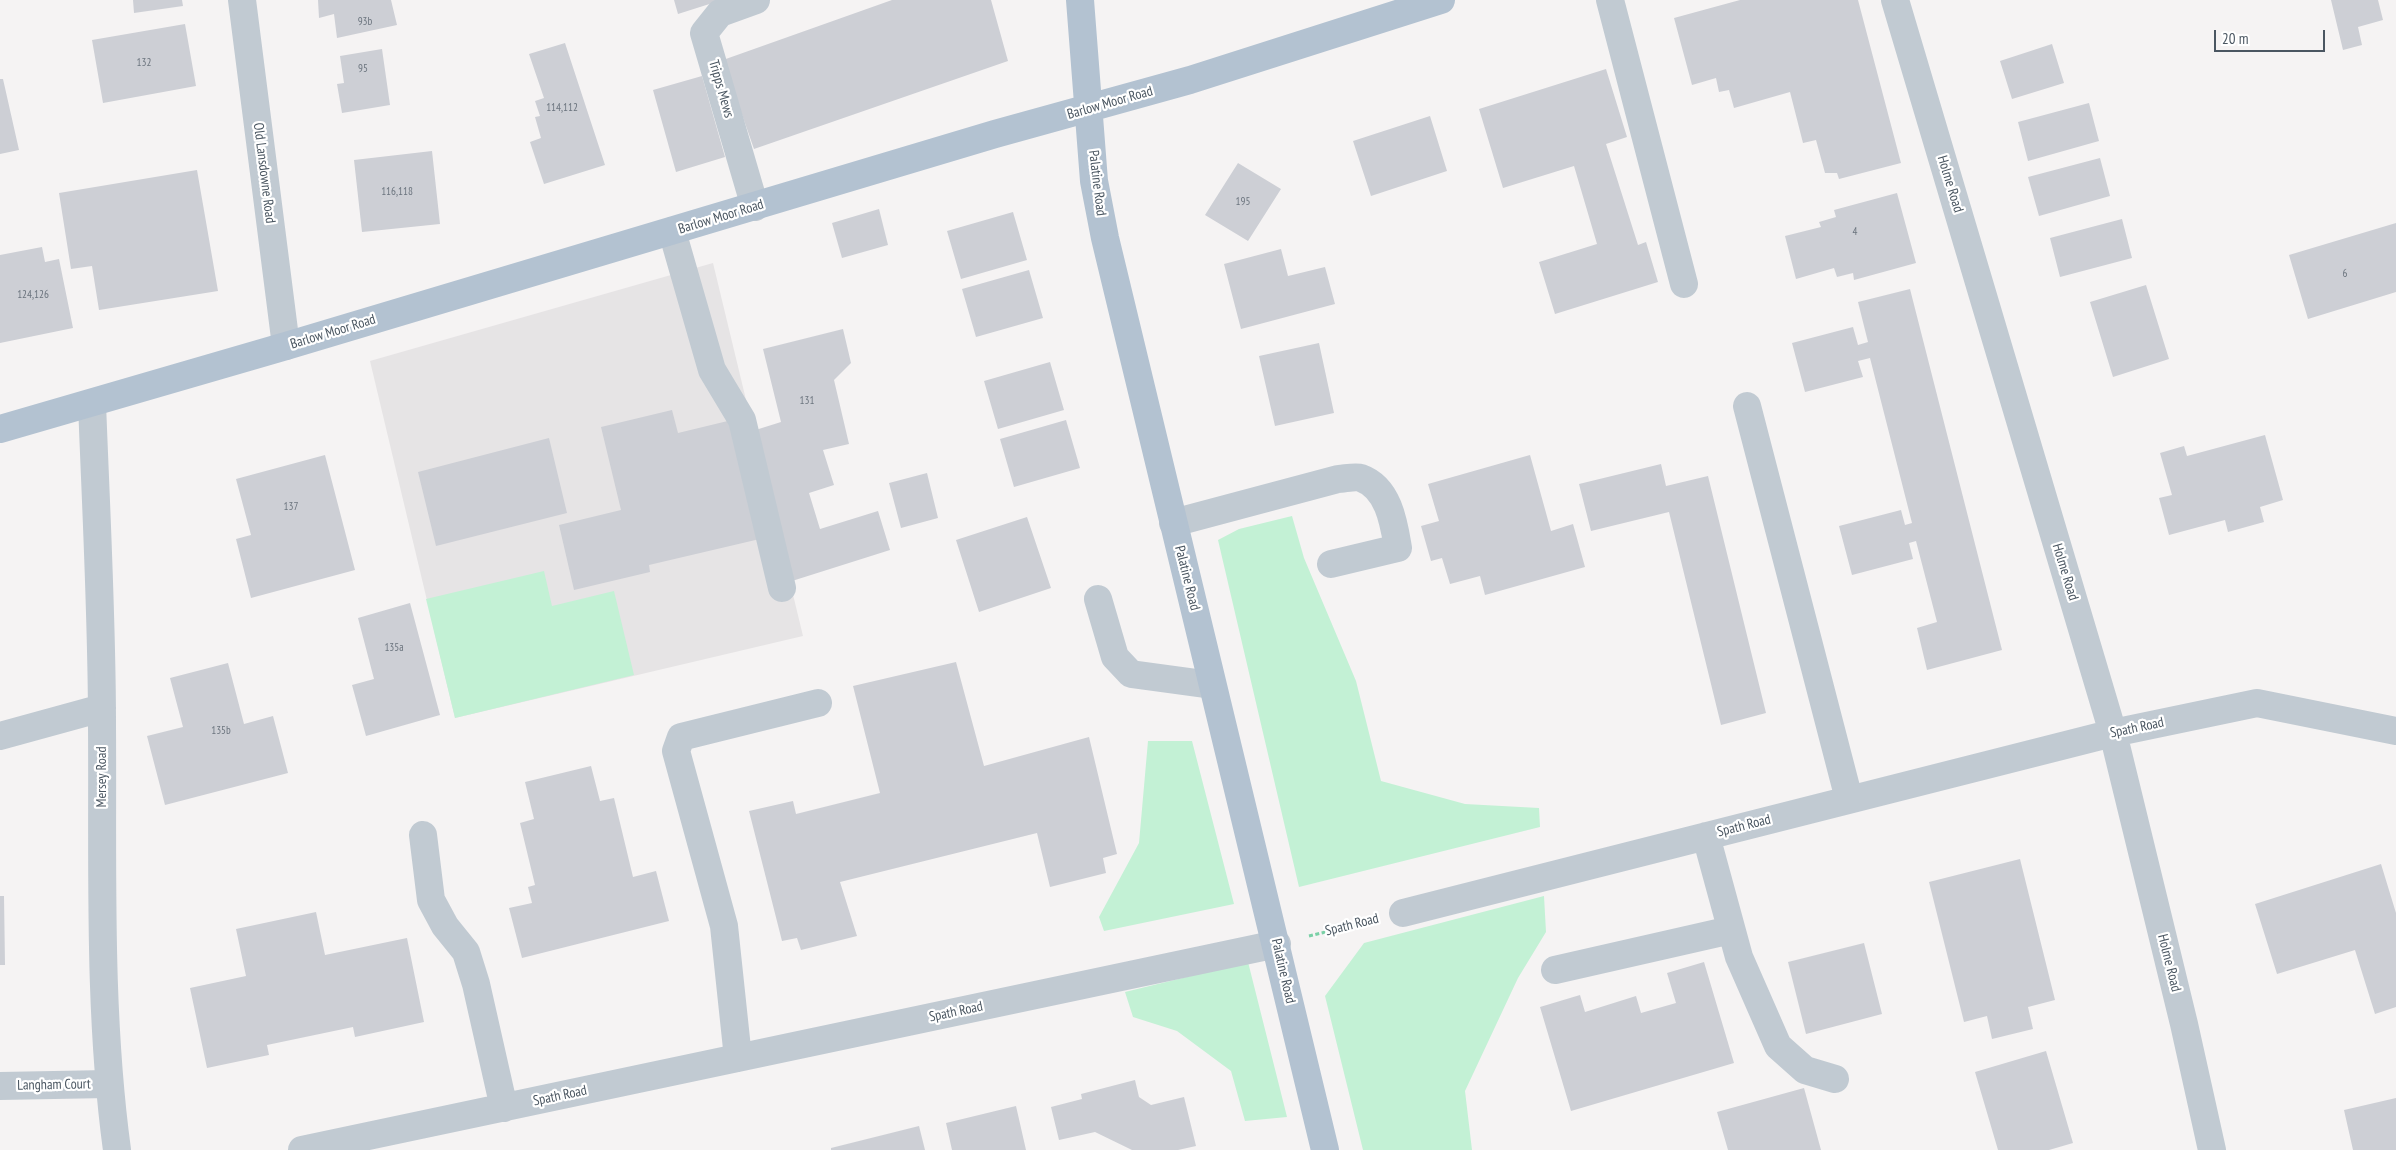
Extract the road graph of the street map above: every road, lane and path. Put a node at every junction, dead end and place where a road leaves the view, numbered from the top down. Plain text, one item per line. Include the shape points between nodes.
1 (242, 0) edge
2 (756, 0) edge
3 (1080, 0) edge
4 (1441, 0) edge
5 (1610, 0) edge
6 (1895, 0) edge
7 (1089, 109) junction
8 (755, 207) junction
9 (672, 231) junction
10 (1684, 284) dead end
11 (286, 346) junction
12 (92, 403) junction
13 (1747, 406) dead end
14 (0, 429) edge
15 (1173, 523) junction
16 (1330, 564) dead end
17 (782, 588) dead end
18 (1098, 599) dead end
19 (1212, 685) junction
20 (818, 703) dead end
21 (102, 708) junction
22 (2396, 731) edge
23 (2113, 733) junction
24 (0, 736) edge
25 (1849, 799) junction
26 (423, 835) dead end
27 (1706, 836) junction
28 (1403, 913) joint
29 (1731, 930) junction
30 (1277, 944) junction
31 (1555, 970) dead end
32 (738, 1058) junction
33 (1835, 1079) dead end
34 (108, 1084) junction
35 (0, 1086) edge
36 (504, 1108) junction
37 (117, 1150) edge
38 (302, 1150) edge
39 (1326, 1150) edge
40 (2212, 1150) edge

1 - 11 street, Old Lansdowne Road
2 - 8 street, Tripps Mews via 720,13 704,33
3 - 7 main road, Palatine Road
4 - 7 main road, Barlow Moor Road
5 - 10 street
6 - 23 street, Holme Road
7 - 8 main road, Barlow Moor Road
7 - 15 main road, Palatine Road via 1094,181 1104,238
8 - 9 main road, Barlow Moor Road
9 - 11 main road, Barlow Moor Road
9 - 17 street via 712,370 742,420
11 - 12 main road, Barlow Moor Road
12 - 14 main road, Barlow Moor Road
12 - 21 street, Mersey Road
13 - 25 street
15 - 16 street via 1338,479 1360,478 1377,489 1392,514 1398,548
15 - 19 main road, Palatine Road
18 - 19 street via 1115,656 1131,674
19 - 30 main road, Palatine Road
20 - 32 street via 681,738 676,751 724,926
21 - 24 street
21 - 34 street, Mersey Road
22 - 23 street, Spath Road via 2257,703
23 - 25 street, Spath Road
23 - 40 street, Holme Road
25 - 27 street, Spath Road
26 - 36 street via 431,900 445,926 466,952
27 - 28 street, Spath Road
27 - 29 street
28 - 30 path, Spath Road
29 - 31 street
29 - 33 street via 1738,957 1778,1046 1805,1070
30 - 32 street, Spath Road
30 - 39 main road, Palatine Road
32 - 36 street, Spath Road
34 - 35 street, Langham Court
34 - 37 street, Mersey Road
36 - 38 street, Spath Road

